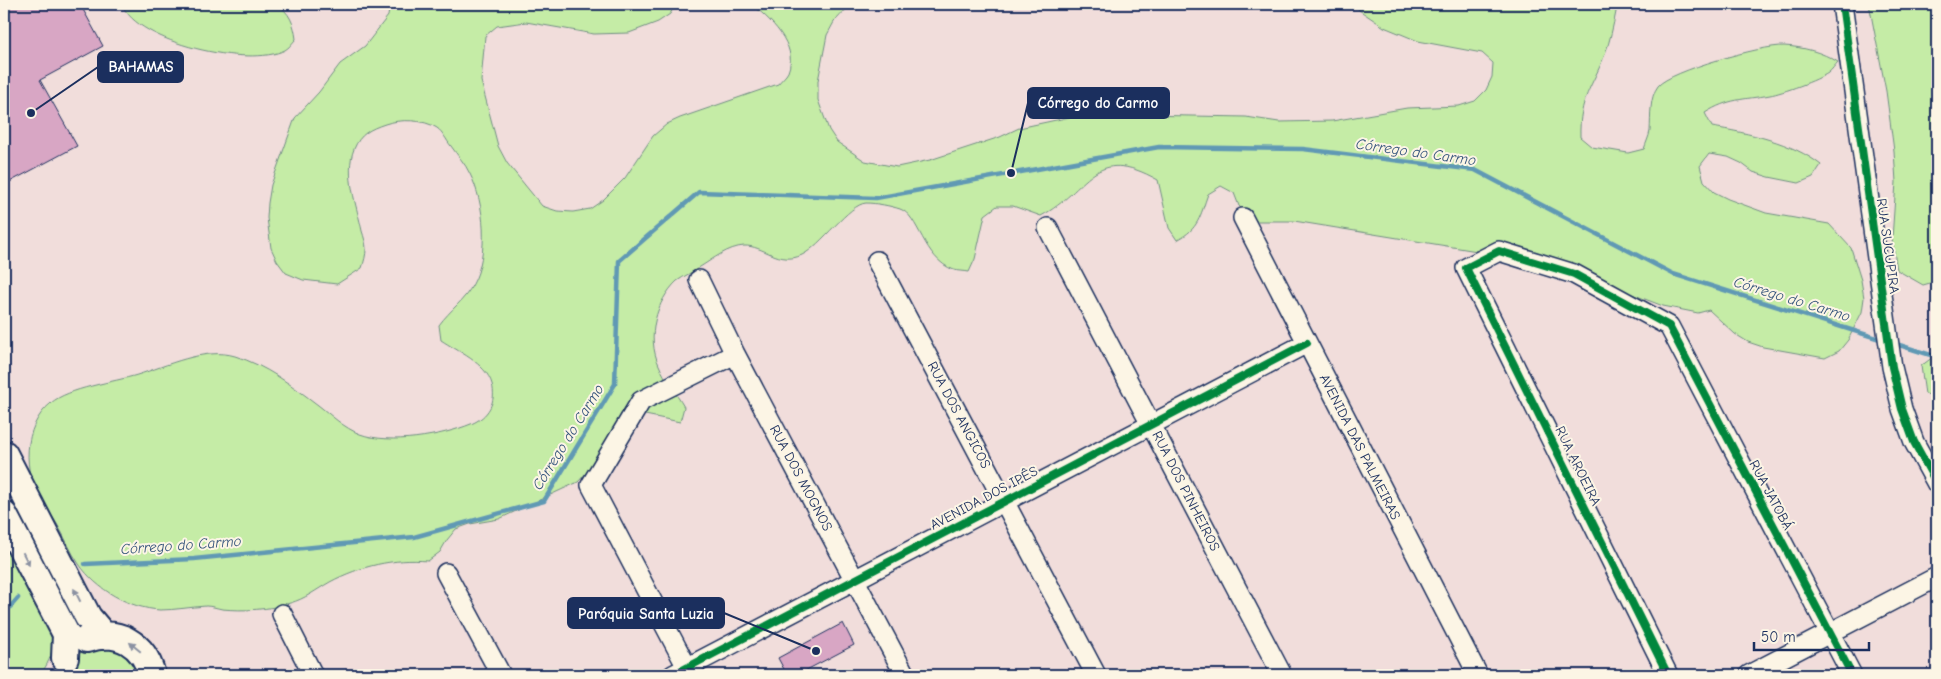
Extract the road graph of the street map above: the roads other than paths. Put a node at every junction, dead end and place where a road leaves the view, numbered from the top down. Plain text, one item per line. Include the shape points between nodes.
1 (1842, 4) edge
2 (1243, 218) dead end
3 (1048, 228) dead end
4 (877, 261) dead end
5 (1466, 268) joint
6 (700, 280) dead end
7 (1307, 343) junction
8 (735, 354) junction
9 (1152, 425) junction
10 (4, 454) edge
11 (1937, 484) edge
12 (1005, 501) junction
13 (4, 515) edge
14 (446, 573) dead end
15 (1937, 577) edge
16 (854, 580) junction
17 (282, 614) dead end
18 (1830, 634) junction
19 (104, 636) junction
20 (62, 667) edge
21 (684, 673) edge
22 (152, 675) edge
23 (314, 675) edge
24 (501, 675) edge
25 (905, 675) edge
26 (1096, 675) edge
27 (1282, 675) edge
28 (1478, 675) edge
29 (1668, 675) edge
30 (1750, 675) edge
31 (1852, 675) edge

1 - 11 street, RUA SUCUPIRA via 1892,367 1914,442
2 - 7 street, AVENIDA DAS PALMEIRAS
3 - 9 street, RUA DOS PINHEIROS
4 - 12 street, RUA DOS ANGICOS
5 - 18 street, RUA JATOBÁ via 1498,251 1574,274 1669,326
5 - 29 street, RUA AROEIRA
6 - 8 street, RUA DOS MOGNOS
7 - 9 street, AVENIDA DOS IPÊS
7 - 28 street, AVENIDA DAS PALMEIRAS
8 - 16 street, RUA DOS MOGNOS
8 - 21 street via 641,401 591,485
9 - 12 street, AVENIDA DOS IPÊS
9 - 27 street, RUA DOS PINHEIROS
19 -> 10 main road via 88,617
12 - 16 street, AVENIDA DOS IPÊS
12 - 26 street, RUA DOS ANGICOS
13 -> 20 main road via 66,634
14 - 24 street
15 - 18 street
16 - 21 street, AVENIDA DOS IPÊS
16 - 25 street, RUA DOS MOGNOS
17 - 23 street
18 - 30 street
18 - 31 street, RUA JATOBÁ
19 - 20 main road via 81,642 69,652
22 -> 19 main road via 140,650 127,640

